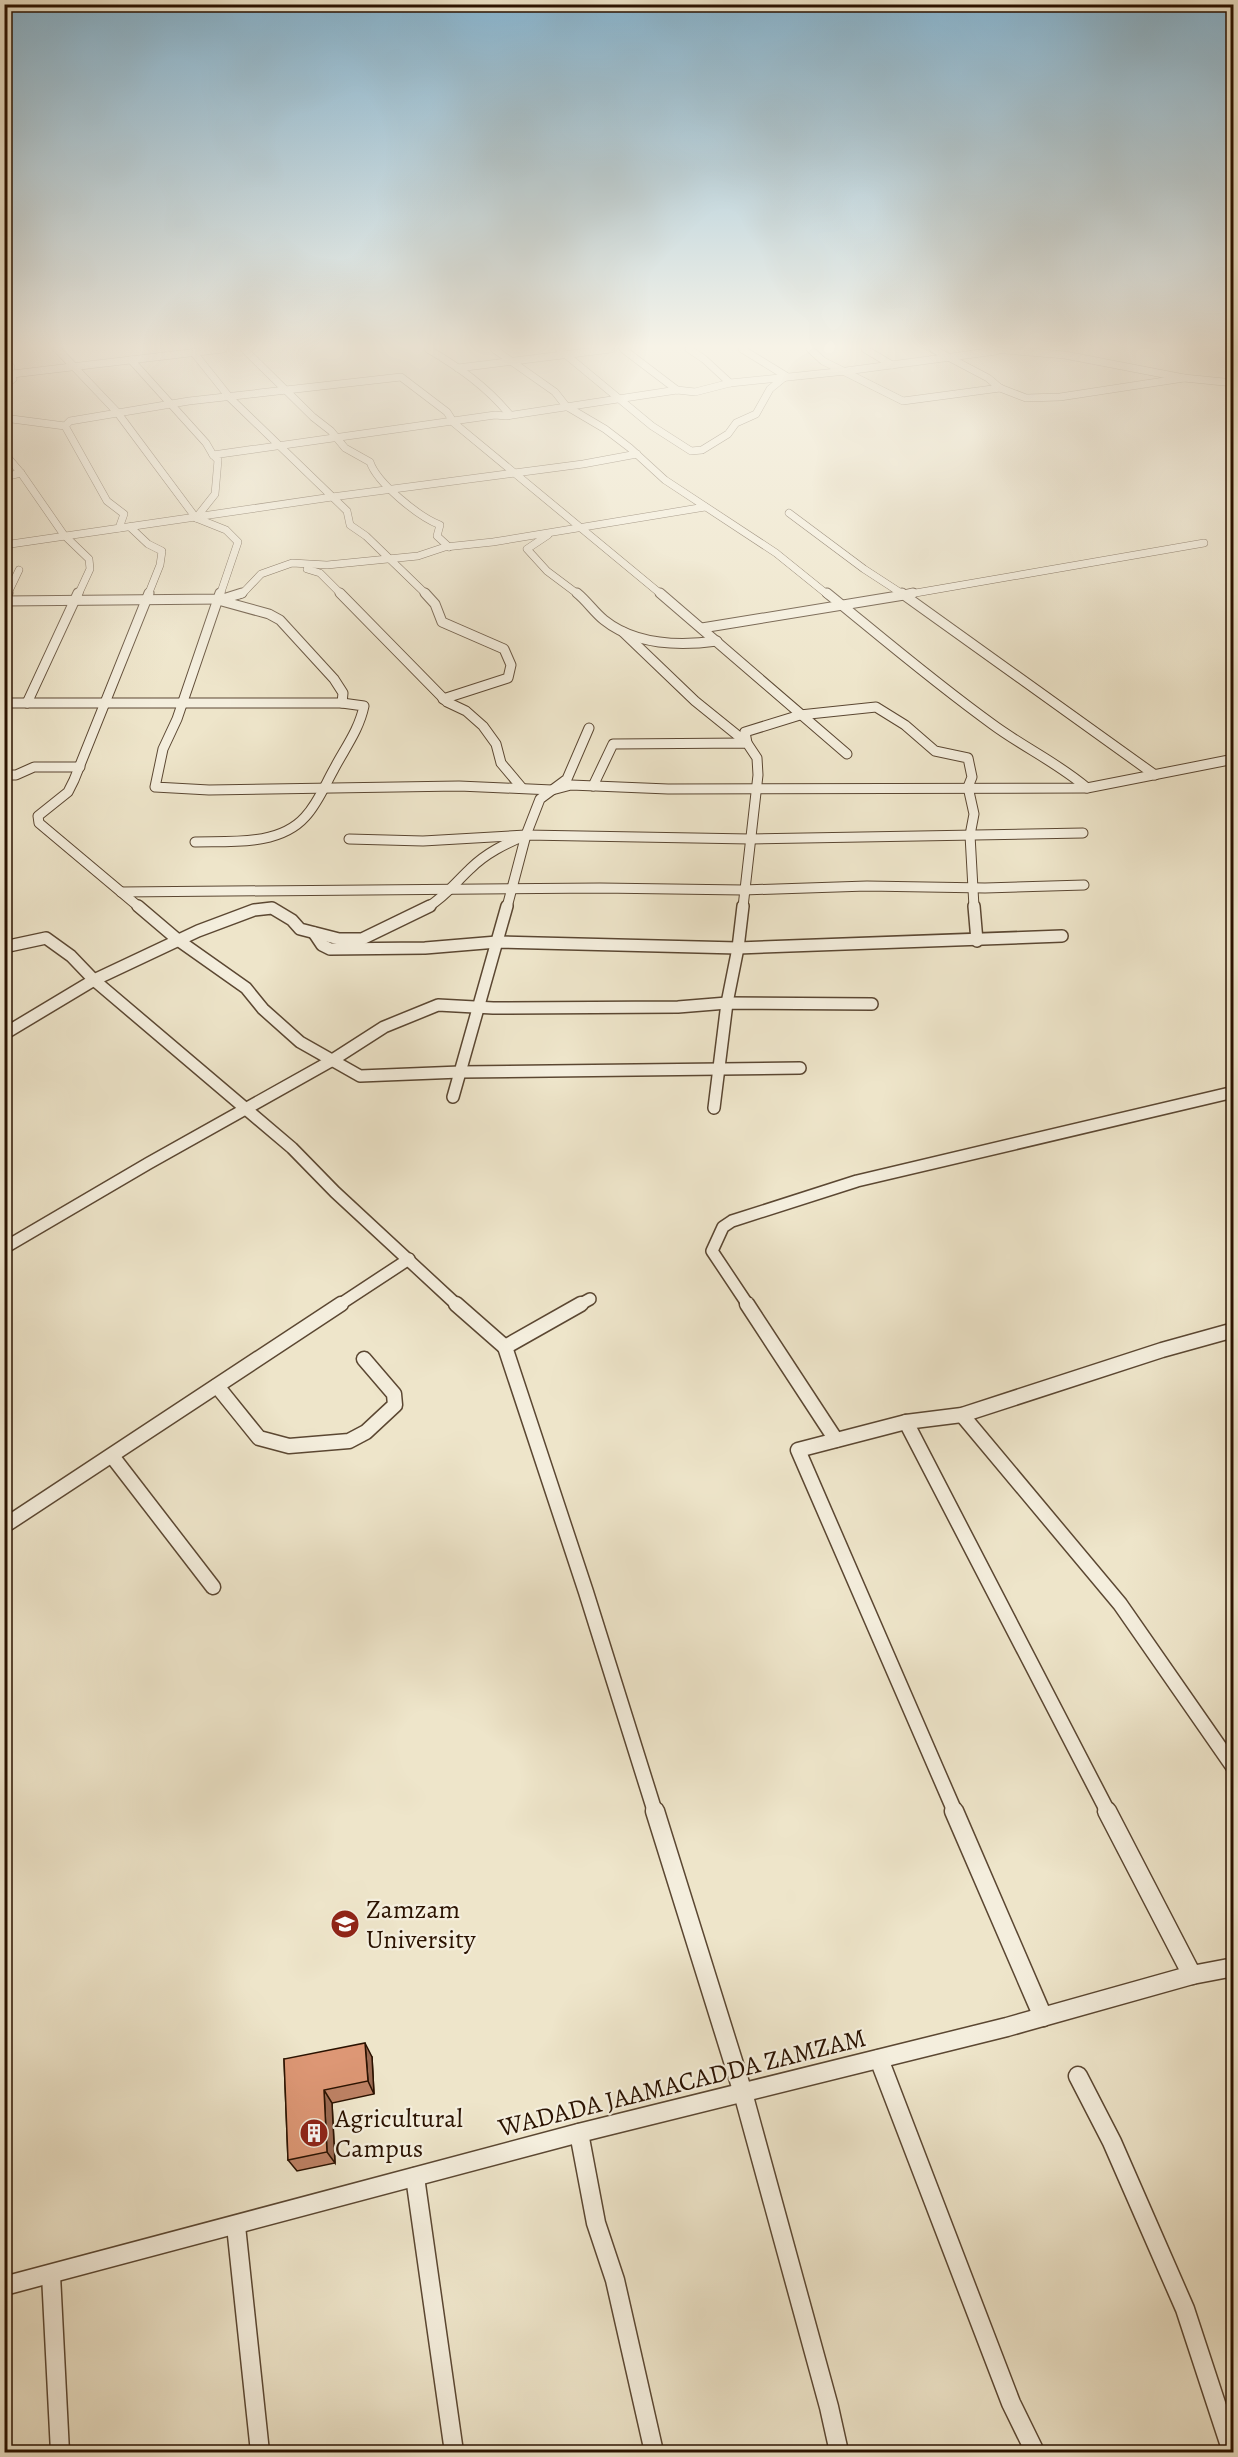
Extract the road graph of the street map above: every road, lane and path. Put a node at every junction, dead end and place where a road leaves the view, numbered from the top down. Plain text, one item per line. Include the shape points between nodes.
1 (12, 464) edge
2 (85, 464) edge
3 (156, 464) edge
4 (218, 464) edge
5 (297, 464) edge
6 (371, 464) edge
7 (504, 464) edge
8 (579, 464) edge
9 (648, 464) edge
10 (21, 472) junction
11 (517, 474) junction
12 (4, 477) edge
13 (394, 489) junction
14 (332, 497) junction
15 (705, 507) junction
16 (789, 513) dead end
17 (196, 518) junction
18 (130, 527) junction
19 (581, 527) junction
20 (119, 528) junction
21 (552, 532) junction
22 (64, 535) junction
23 (1203, 543) dead end
24 (4, 545) edge
25 (449, 547) junction
26 (388, 558) junction
27 (292, 563) junction
28 (19, 570) dead end
29 (904, 595) junction
30 (217, 600) junction
31 (4, 601) edge
32 (75, 601) junction
33 (146, 601) junction
34 (842, 606) junction
35 (702, 628) junction
36 (623, 632) junction
37 (717, 641) junction
38 (443, 699) junction
39 (182, 702) junction
40 (27, 703) junction
41 (105, 703) junction
42 (342, 703) junction
43 (4, 704) edge
44 (800, 715) junction
45 (589, 728) dead end
46 (747, 743) junction
47 (847, 754) dead end
48 (1233, 759) edge
49 (80, 767) junction
50 (4, 775) edge
51 (1155, 775) junction
52 (593, 786) junction
53 (968, 787) junction
54 (323, 788) junction
55 (522, 788) junction
56 (757, 788) junction
57 (1086, 788) junction
58 (552, 790) junction
59 (1083, 833) dead end
60 (526, 835) junction
61 (970, 835) junction
62 (350, 839) dead end
63 (750, 839) junction
64 (195, 842) dead end
65 (1084, 885) dead end
66 (973, 888) junction
67 (452, 889) junction
68 (511, 889) junction
69 (744, 890) junction
70 (121, 892) junction
71 (314, 933) junction
72 (1062, 936) dead end
73 (178, 940) junction
74 (977, 941) junction
75 (496, 942) junction
76 (4, 947) edge
77 (738, 948) junction
78 (94, 981) junction
79 (727, 1003) junction
80 (872, 1004) dead end
81 (477, 1007) junction
82 (4, 1034) edge
83 (331, 1061) junction
84 (800, 1068) dead end
85 (717, 1071) junction
86 (460, 1072) junction
87 (1233, 1092) edge
88 (453, 1097) dead end
89 (714, 1108) dead end
90 (246, 1109) junction
91 (4, 1248) edge
92 (409, 1259) junction
93 (590, 1299) dead end
94 (1233, 1330) edge
95 (505, 1347) junction
96 (364, 1359) dead end
97 (217, 1386) junction
98 (962, 1415) junction
99 (906, 1422) junction
100 (836, 1440) junction
101 (112, 1456) junction
102 (4, 1526) edge
103 (213, 1587) dead end
104 (1233, 1768) edge
105 (1233, 1967) edge
106 (1192, 1975) junction
107 (1043, 2017) junction
108 (879, 2059) junction
109 (1078, 2076) dead end
110 (743, 2093) junction
111 (579, 2133) junction
112 (415, 2177) junction
113 (236, 2226) junction
114 (51, 2275) junction
115 (4, 2286) edge
116 (60, 2452) edge
117 (260, 2452) edge
118 (454, 2452) edge
119 (654, 2452) edge
120 (839, 2452) edge
121 (1035, 2452) edge
122 (1232, 2452) edge

1 - 10 street
2 - 20 street via 107,501 124,514
3 - 17 street
4 - 17 street via 215,494
5 - 14 street
6 - 13 street via 373,471
7 - 11 street
8 - 11 street
9 - 15 street
10 - 12 street
10 - 22 street
11 - 13 street
11 - 19 street
13 - 14 street
13 - 25 street via 431,522 440,525 438,536
14 - 17 street
14 - 26 street via 347,511 350,525
15 - 19 street
15 - 34 street via 776,553
16 - 29 street
17 - 18 street
17 - 30 street via 226,530 238,542
18 - 20 street
18 - 33 street via 163,553
19 - 21 street
19 - 35 street
20 - 22 street
21 - 25 street
21 - 36 street via 527,549 604,620
22 - 24 street
22 - 32 street via 91,563
23 - 29 street
25 - 26 street via 418,556
26 - 27 street via 327,565
26 - 38 street via 435,604 442,622 504,649 511,665 508,678
27 - 30 street via 261,574 242,594
27 - 38 street via 320,573
28 - 31 street
29 - 34 street
29 - 51 street
30 - 33 street
30 - 39 street
30 - 42 street via 276,616 327,667 344,693
31 - 32 street
32 - 33 street
32 - 40 street
33 - 41 street
34 - 35 street
34 - 57 street via 972,710 1023,747 1067,771
35 - 37 street
36 - 37 street via 665,643
36 - 46 street via 695,701
37 - 44 street
38 - 55 street via 463,707 493,735 501,751 501,764
39 - 41 street
39 - 42 street
39 - 54 street via 163,749 155,787
40 - 41 street
40 - 43 street
41 - 49 street
42 - 54 street via 364,706 362,722
44 - 46 street via 745,732
44 - 47 street
44 - 53 street via 876,707 935,751 968,758 972,777
45 - 58 street via 567,779
46 - 52 street via 613,744
46 - 56 street via 756,752 759,764
48 - 51 street
49 - 50 street via 34,767 16,775
49 - 70 street via 68,792 38,816 39,823
51 - 57 street
52 - 56 street
52 - 58 street via 571,785
53 - 56 street
53 - 57 street
53 - 61 street via 974,814
54 - 55 street
54 - 64 street via 300,824 281,834 256,841
55 - 58 street
56 - 63 street
58 - 60 street via 540,799
59 - 61 street
60 - 62 street via 423,842
60 - 63 street
60 - 67 street via 498,847
60 - 68 street
61 - 63 street
61 - 66 street
63 - 69 street
65 - 66 street
66 - 69 street
66 - 74 street
67 - 68 street
67 - 70 street
67 - 71 street via 427,908 372,936 351,940
68 - 69 street
68 - 75 street
69 - 77 street
70 - 73 street
71 - 73 street via 272,908 263,908
71 - 75 street via 321,945 330,950
72 - 74 street
73 - 78 street
73 - 83 street via 246,988 300,1042
74 - 77 street
75 - 77 street
75 - 81 street
76 - 78 street via 46,938 71,956
77 - 79 street
78 - 82 street
78 - 90 street
79 - 80 street
79 - 81 street via 678,1007
79 - 85 street
81 - 83 street via 438,1005 399,1020
81 - 86 street
83 - 86 street via 360,1076
83 - 90 street
84 - 85 street
85 - 86 street
85 - 89 street
86 - 88 street
87 - 100 street via 857,1181 723,1227 712,1251
90 - 91 street
90 - 92 street
92 - 95 street
92 - 97 street
93 - 95 street
94 - 98 street
95 - 110 street
96 - 97 street via 394,1394 395,1405 366,1432 349,1441 289,1446 259,1438
97 - 101 street
98 - 99 street
98 - 104 street via 1120,1604
99 - 100 street
99 - 106 street
100 - 107 street via 798,1450
101 - 102 street
101 - 103 street
105 - 106 street, WADADA JAAMACADDA ZAMZAM
106 - 107 street, WADADA JAAMACADDA ZAMZAM
107 - 108 street, WADADA JAAMACADDA ZAMZAM
108 - 110 street, WADADA JAAMACADDA ZAMZAM
108 - 121 street via 1011,2403
109 - 122 street via 1112,2142 1185,2309
110 - 111 street, WADADA JAAMACADDA ZAMZAM
110 - 120 street
111 - 112 street, WADADA JAAMACADDA ZAMZAM
111 - 119 street via 596,2223 615,2280
112 - 113 street, WADADA JAAMACADDA ZAMZAM
112 - 118 street
113 - 114 street, WADADA JAAMACADDA ZAMZAM
113 - 117 street
114 - 115 street, WADADA JAAMACADDA ZAMZAM
114 - 116 street

